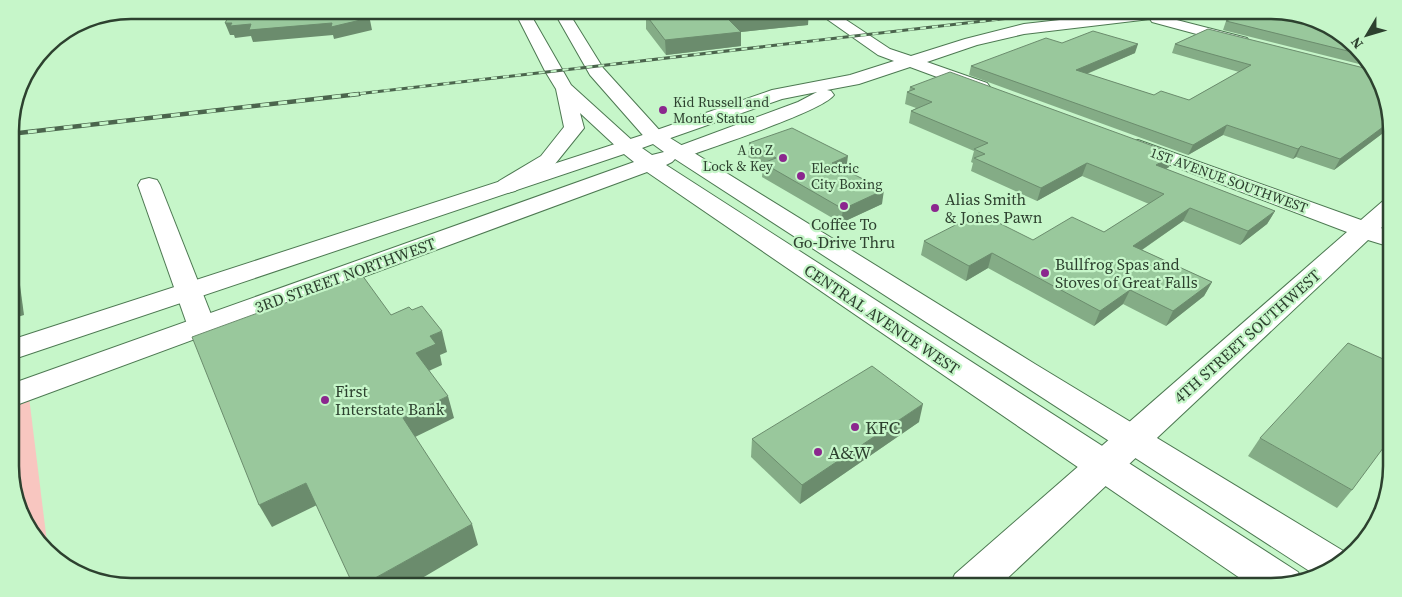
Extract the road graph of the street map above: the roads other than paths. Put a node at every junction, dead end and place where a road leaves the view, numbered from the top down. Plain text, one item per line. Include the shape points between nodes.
1 (527, 19) edge
2 (565, 19) edge
3 (834, 19) edge
4 (1108, 19) edge
5 (1156, 19) edge
6 (1253, 44) edge
7 (910, 61) junction
8 (854, 80) junction
9 (566, 89) junction
10 (1002, 96) edge
11 (1123, 140) edge
12 (653, 150) junction
13 (149, 185) dead end
14 (507, 186) junction
15 (1383, 213) edge
16 (1365, 230) junction
17 (1383, 237) edge
18 (188, 290) junction
19 (202, 327) junction
20 (19, 347) edge
21 (19, 393) edge
22 (1132, 440) junction
23 (1104, 467) junction
24 (1329, 562) edge
25 (979, 578) edge
26 (1273, 578) edge

1 - 9 main road, CENTRAL AVENUE WEST
2 - 12 main road, CENTRAL AVENUE WEST via 596,71
3 - 7 main road via 884,52
4 - 7 main road via 1024,29
5 - 6 main road
7 - 8 main road
7 - 10 main road
8 - 12 main road via 805,106
8 - 12 main road via 778,94
9 - 12 main road, CENTRAL AVENUE WEST
9 - 14 main road via 574,128 548,160
11 - 16 main road, 1ST AVENUE SOUTHWEST
12 - 14 main road, 3RD STREET NORTHWEST
12 - 19 main road, 3RD STREET NORTHWEST
12 - 22 main road, CENTRAL AVENUE WEST
12 - 23 main road, CENTRAL AVENUE WEST
13 - 18 main road
14 - 18 main road, 3RD STREET NORTHWEST
15 - 16 main road, 4TH STREET SOUTHWEST
16 - 17 main road, 1ST AVENUE SOUTHWEST
16 - 22 main road, 4TH STREET SOUTHWEST
18 - 19 main road
18 - 20 main road, 3RD STREET NORTHWEST
19 - 21 main road, 3RD STREET NORTHWEST
22 - 23 main road, 4TH STREET SOUTHWEST
22 - 24 main road, CENTRAL AVENUE WEST
23 - 25 main road, 4TH STREET SOUTHWEST
23 - 26 main road, CENTRAL AVENUE WEST

